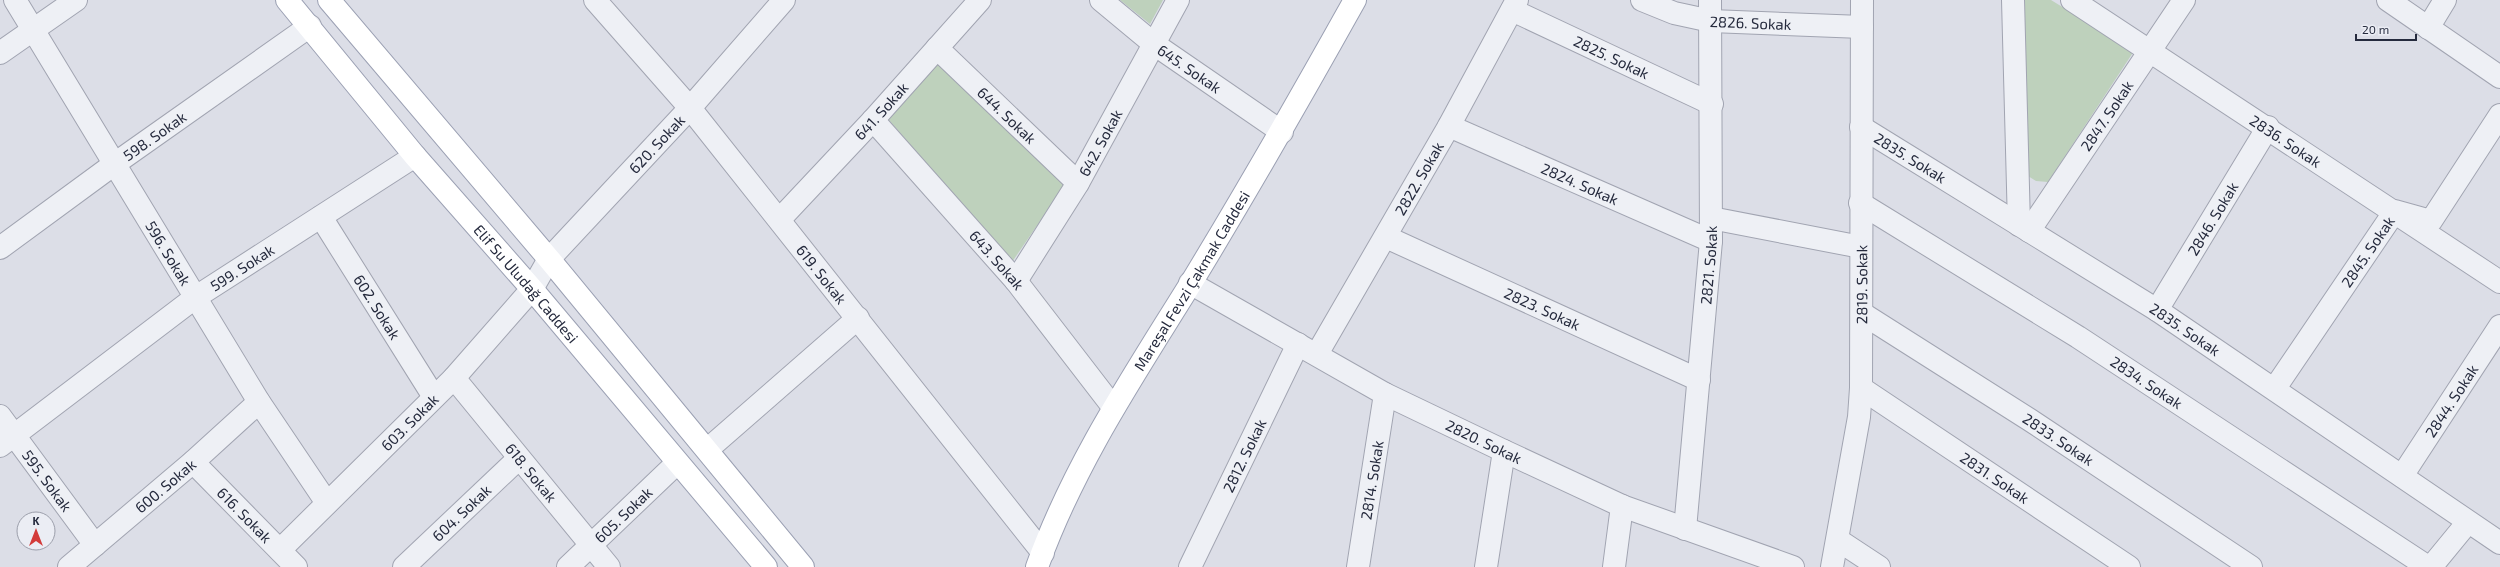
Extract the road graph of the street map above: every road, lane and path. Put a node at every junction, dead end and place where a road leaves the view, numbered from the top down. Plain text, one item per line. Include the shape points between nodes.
1 (15, 0) edge
2 (76, 0) edge
3 (288, 0) edge
4 (329, 0) edge
5 (595, 0) edge
6 (784, 0) edge
7 (980, 0) edge
8 (1101, 0) edge
9 (1178, 0) edge
10 (1355, 0) edge
11 (1642, 0) edge
12 (1862, 0) edge
13 (2012, 0) edge
14 (2072, 0) edge
15 (2184, 0) edge
16 (2388, 0) edge
17 (2445, 0) edge
18 (1514, 5) edge
19 (1711, 10) edge
20 (310, 26) junction
21 (1862, 27) junction
22 (2428, 28) junction
23 (33, 29) junction
24 (1154, 44) junction
25 (937, 48) junction
26 (2151, 50) junction
27 (0, 53) edge
28 (2498, 69) edge
29 (1712, 104) junction
30 (690, 108) junction
31 (2500, 115) edge
32 (872, 120) junction
33 (1449, 126) junction
34 (1862, 127) junction
35 (2268, 127) junction
36 (1282, 132) junction
37 (415, 156) junction
38 (113, 165) junction
39 (1078, 183) junction
40 (1860, 204) junction
41 (2395, 211) junction
42 (321, 217) junction
43 (1711, 218) junction
44 (780, 219) junction
45 (2024, 228) junction
46 (1386, 237) junction
47 (1711, 240) junction
48 (1862, 247) junction
49 (0, 248) edge
50 (549, 259) junction
51 (1016, 281) junction
52 (2500, 282) edge
53 (1190, 283) junction
54 (532, 288) junction
55 (196, 297) junction
56 (2157, 310) junction
57 (1863, 314) junction
58 (858, 318) junction
59 (2500, 326) edge
60 (1298, 344) junction
61 (1317, 354) junction
62 (454, 378) junction
63 (1699, 380) junction
64 (1861, 388) junction
65 (2275, 388) junction
66 (1385, 394) junction
67 (434, 397) junction
68 (259, 402) junction
69 (1113, 407) junction
70 (0, 416) edge
71 (8, 441) edge
72 (708, 449) junction
73 (1504, 451) junction
74 (518, 459) junction
75 (193, 462) junction
76 (677, 463) junction
77 (2402, 476) junction
78 (327, 503) junction
79 (1622, 506) junction
80 (2468, 522) junction
81 (1685, 530) junction
82 (1838, 540) junction
83 (2500, 543) edge
84 (95, 545) junction
85 (591, 545) junction
86 (280, 550) junction
87 (1040, 560) edge
88 (1759, 562) edge
89 (78, 564) edge
90 (296, 567) edge
91 (404, 567) edge
92 (568, 567) edge
93 (609, 567) edge
94 (766, 567) edge
95 (804, 567) edge
96 (1190, 567) edge
97 (1358, 567) edge
98 (1486, 567) edge
99 (1614, 567) edge
100 (1793, 567) edge
101 (1832, 567) edge
102 (1879, 567) edge
103 (2129, 567) edge
104 (2251, 567) edge
105 (2428, 567) edge
106 (2431, 567) edge

1 - 23 street, 596. Sokak
2 - 23 street
3 - 20 main road, Elif Su Uludağ Caddesi
4 - 50 main road
5 - 30 street, 619. Sokak
6 - 30 street, 620. Sokak
7 - 25 street, 641. Sokak
8 - 24 street, 645. Sokak
9 - 24 street, 642. Sokak
10 - 36 main road, Mareşal Fevzi Çakmak Caddesi
11 - 19 street, 2826. Sokak via 1674,13
12 - 21 street, 2819. Sokak
13 - 45 street
14 - 26 street, 2836. Sokak
15 - 26 street, 2847. Sokak
16 - 22 street
17 - 22 street
18 - 29 street, 2825. Sokak
18 - 33 street, 2822. Sokak
19 - 21 street, 2826. Sokak
19 - 29 street, 2821. Sokak
20 - 37 main road, Elif Su Uludağ Caddesi
20 - 38 street, 598. Sokak
21 - 34 street, 2819. Sokak
22 - 28 street
23 - 27 street
23 - 38 street, 596. Sokak
24 - 36 street, 645. Sokak
24 - 39 street, 642. Sokak
25 - 32 street, 641. Sokak
25 - 39 street, 644. Sokak
26 - 35 street, 2836. Sokak
26 - 45 street, 2847. Sokak
29 - 43 street, 2821. Sokak
30 - 44 street, 619. Sokak
30 - 50 street, 620. Sokak
31 - 41 street, 2845. Sokak via 2431,221
32 - 44 street, 641. Sokak
32 - 51 street, 643. Sokak
33 - 46 street, 2822. Sokak
33 - 47 street, 2824. Sokak
34 - 40 street, 2819. Sokak
34 - 45 street, 2835. Sokak
35 - 41 street, 2836. Sokak
35 - 56 street, 2846. Sokak
36 - 53 main road, Mareşal Fevzi Çakmak Caddesi
37 - 42 street, 599. Sokak
37 - 54 main road, Elif Su Uludağ Caddesi
38 - 49 street, 598. Sokak
38 - 55 street, 596. Sokak
39 - 51 street, 642. Sokak
40 - 48 street, 2819. Sokak
40 - 105 street, 2834. Sokak via 2078,337
41 - 52 street, 2836. Sokak
41 - 65 street, 2845. Sokak
42 - 55 street, 599. Sokak
42 - 67 street, 602. Sokak
43 - 47 street, 2821. Sokak
43 - 48 street
44 - 58 street, 619. Sokak
45 - 56 street, 2835. Sokak
46 - 61 street, 2822. Sokak
46 - 63 street, 2823. Sokak
47 - 63 street, 2821. Sokak
48 - 57 street, 2819. Sokak
50 - 54 street, 620. Sokak
50 - 72 main road
51 - 69 street, 643. Sokak
53 - 60 street, 2820. Sokak
53 - 69 main road, Mareşal Fevzi Çakmak Caddesi
54 - 62 street, 603. Sokak
54 - 76 main road, Elif Su Uludağ Caddesi
55 - 68 street, 596. Sokak
55 - 71 street, 599. Sokak
56 - 65 street, 2835. Sokak
57 - 64 street, 2819. Sokak
57 - 104 street, 2833. Sokak via 2030,420
58 - 72 street
58 - 87 street, 619. Sokak
59 - 77 street, 2844. Sokak
60 - 61 street, 2820. Sokak
60 - 96 street, 2812. Sokak
61 - 66 street, 2820. Sokak
62 - 67 street, 603. Sokak
62 - 74 street, 618. Sokak
63 - 81 street, 2821. Sokak
64 - 82 street, 2819. Sokak via 1859,417
64 - 103 street, 2831. Sokak
65 - 77 street, 2835. Sokak
66 - 73 street, 2820. Sokak
66 - 97 street, 2814. Sokak
67 - 78 street, 603. Sokak
68 - 75 street, 600. Sokak
68 - 78 street, 596. Sokak
69 - 87 main road, Mareşal Fevzi Çakmak Caddesi via 1066,496
70 - 71 street, 595. Sokak
71 - 84 street, 595. Sokak
72 - 95 main road
73 - 79 street, 2820. Sokak
73 - 98 street
74 - 85 street, 618. Sokak
74 - 91 street, 604. Sokak
75 - 84 street, 600. Sokak
75 - 86 street, 616. Sokak
76 - 85 street, 605. Sokak
76 - 94 main road, Elif Su Uludağ Caddesi
77 - 80 street, 2835. Sokak
78 - 86 street, 603. Sokak
79 - 81 street, 2820. Sokak
79 - 99 street
80 - 83 street, 2835. Sokak
80 - 106 street
81 - 88 street, 2820. Sokak
82 - 101 street, 2819. Sokak
82 - 102 street
84 - 89 street, 600. Sokak
85 - 92 street, 605. Sokak
85 - 93 street, 618. Sokak
86 - 90 street, 616. Sokak
88 - 100 street, 2820. Sokak

